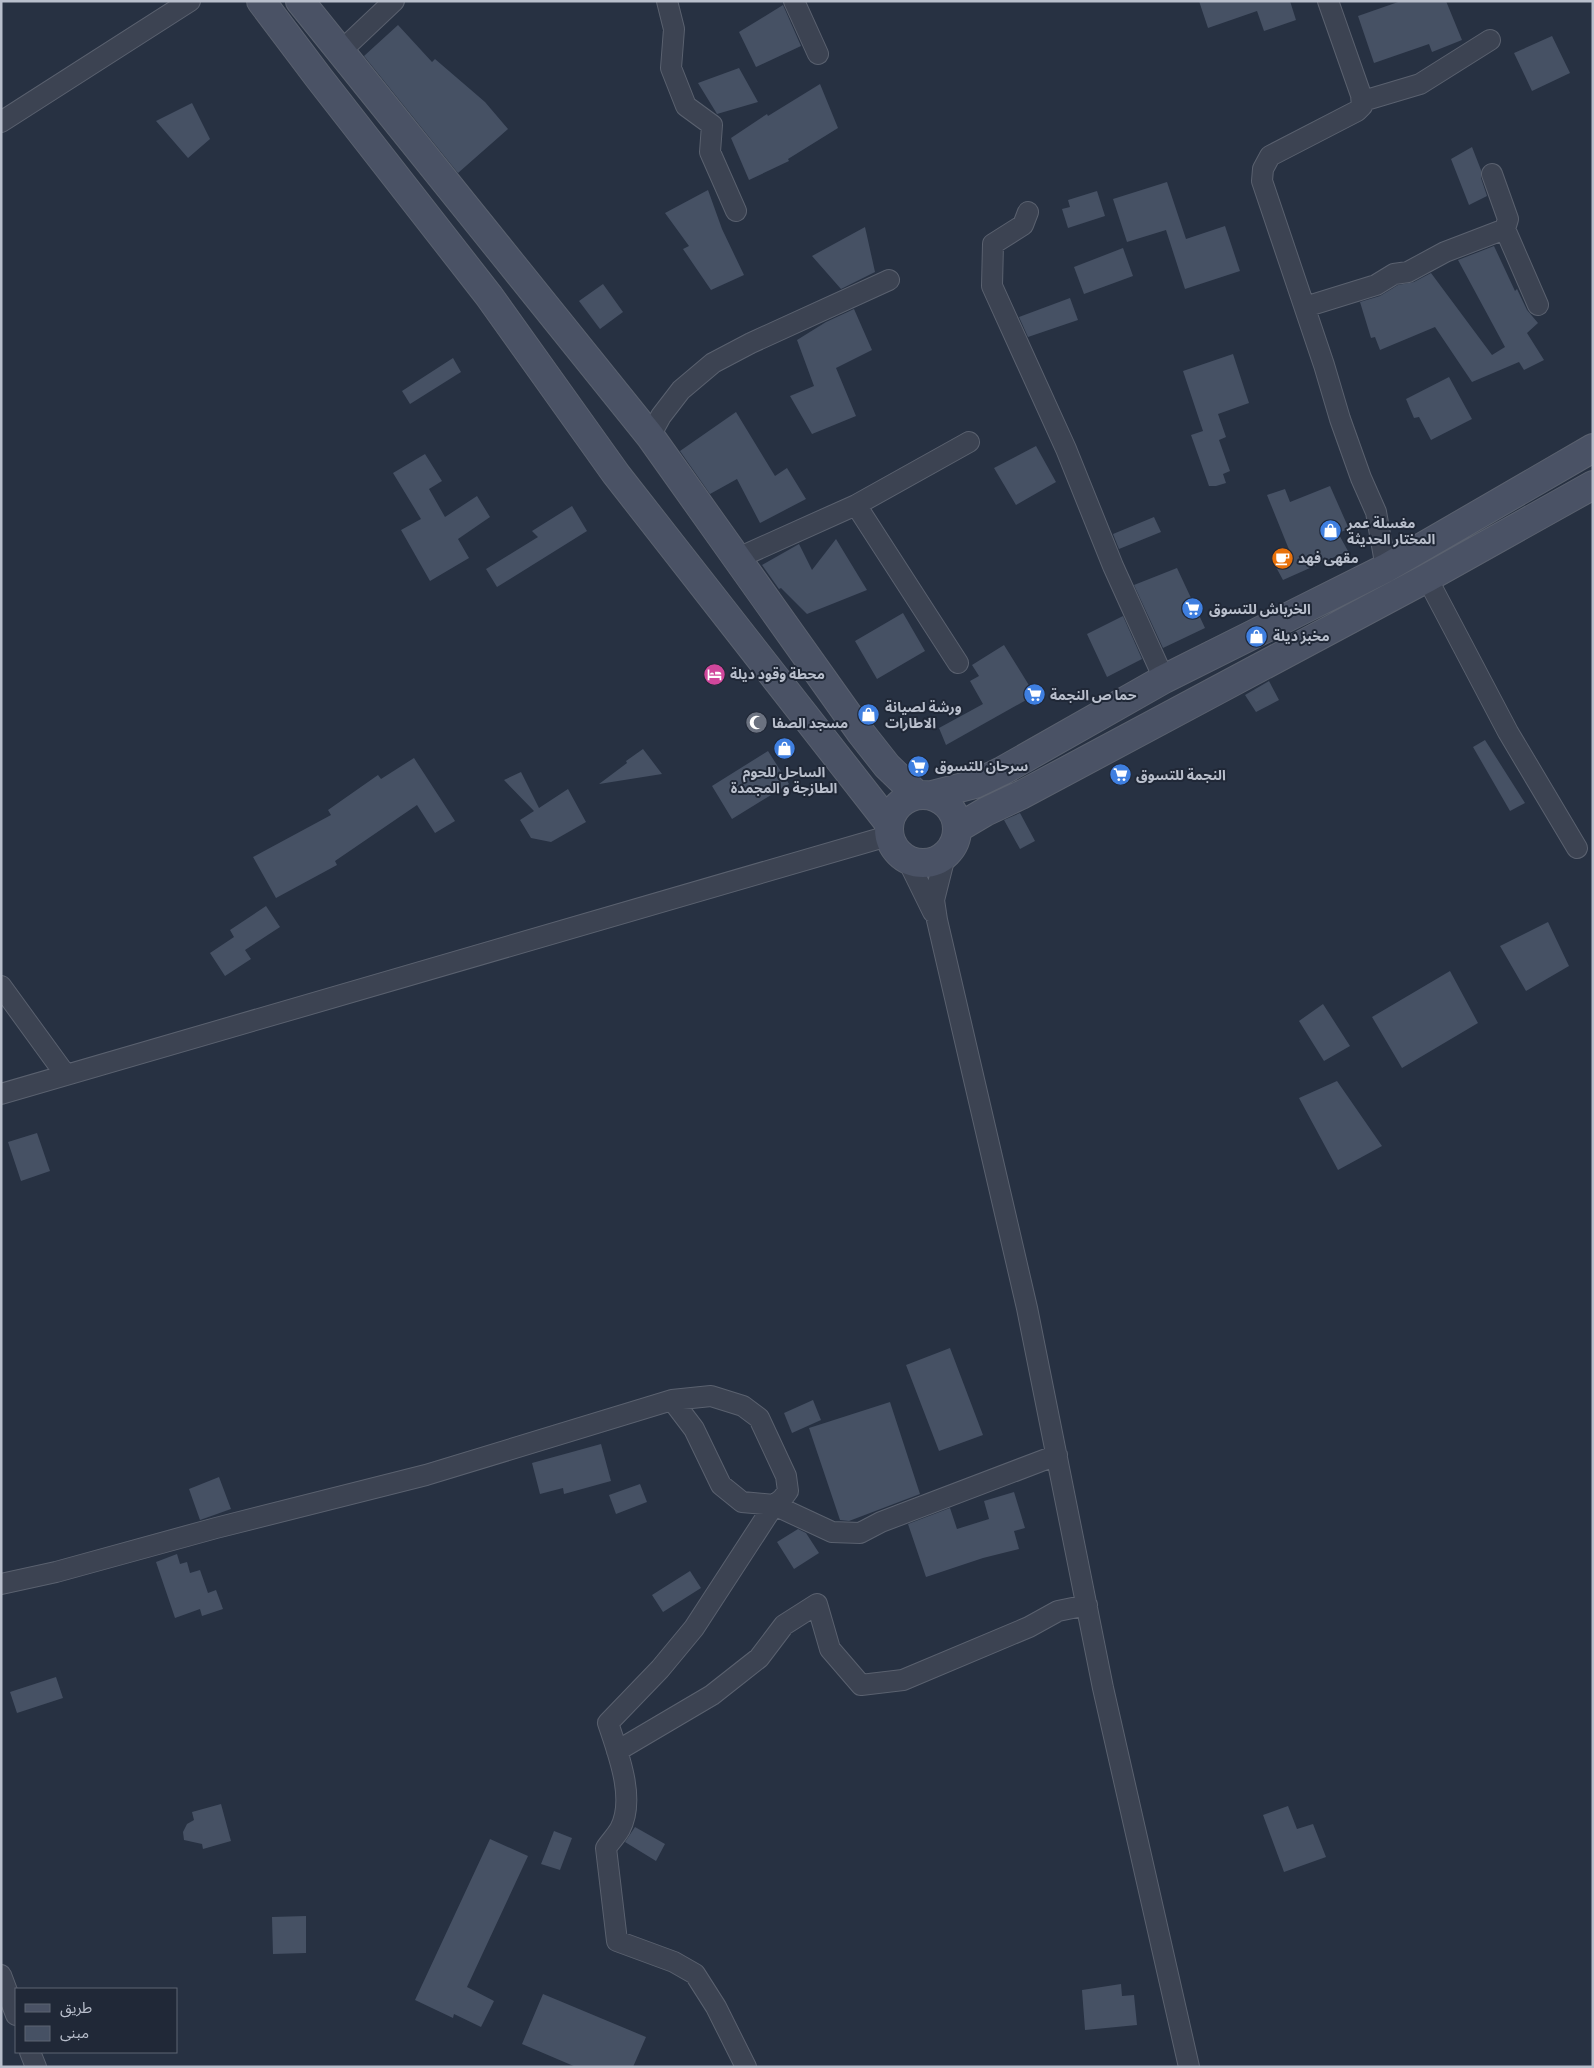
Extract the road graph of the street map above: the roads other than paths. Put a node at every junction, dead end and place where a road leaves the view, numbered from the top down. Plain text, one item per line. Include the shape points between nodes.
1 (190, 1) edge
2 (261, 1) edge
3 (300, 1) edge
4 (394, 1) edge
5 (667, 1) edge
6 (794, 1) edge
7 (1328, 1) edge
8 (1490, 40) dead end
9 (340, 52) junction
10 (818, 54) dead end
11 (1363, 101) junction
12 (1, 122) edge
13 (1492, 174) dead end
14 (736, 211) dead end
15 (1028, 212) dead end
16 (1505, 230) junction
17 (889, 280) dead end
18 (1538, 305) dead end
19 (1305, 307) junction
20 (650, 436) junction
21 (969, 442) dead end
22 (1593, 448) edge
23 (1593, 485) edge
24 (856, 505) junction
25 (738, 558) junction
26 (1386, 568) junction
27 (1427, 578) junction
28 (958, 663) dead end
29 (1164, 680) junction
30 (924, 795) junction
31 (958, 828) junction
32 (888, 829) junction
33 (1577, 848) dead end
34 (945, 856) junction
35 (908, 861) junction
36 (937, 920) junction
37 (1, 986) edge
38 (65, 1074) junction
39 (1, 1094) edge
40 (672, 1400) junction
41 (1057, 1455) junction
42 (774, 1504) junction
43 (1, 1584) edge
44 (1087, 1605) junction
45 (617, 1751) junction
46 (1, 1975) edge
47 (15, 2012) edge
48 (30, 2053) edge
49 (36, 2067) edge
50 (746, 2067) edge
51 (1189, 2067) edge

1 - 12 street
2 - 32 main road via 489,296 616,474
3 - 9 main road
4 - 9 street
5 - 14 street via 674,28 671,68 686,106 712,125 710,152
6 - 10 street
7 - 11 street
8 - 11 street via 1420,84
9 - 20 main road
11 - 19 street via 1357,111 1270,156 1263,169 1262,181
13 - 16 street via 1508,219
15 - 29 street via 1023,225 994,244 992,286 1066,449
16 - 18 street
16 - 19 street via 1445,252 1376,285
17 - 20 street via 751,343 713,364 681,390
19 - 26 street via 1340,419 1376,512
20 - 25 main road
21 - 24 street
22 - 26 main road
23 - 27 main road
24 - 25 street
24 - 28 street
25 - 30 main road via 886,766
26 - 29 main road
27 - 31 main road
27 - 33 street via 1508,732
29 - 30 main road via 1002,772 975,784
30 - 31 main road via 945,802 954,814
30 - 32 main road via 897,806
31 - 34 main road via 956,839
32 - 35 main road via 894,849
32 - 38 street
34 - 35 main road via 926,864
34 - 36 street via 934,900
35 - 36 street
36 - 41 street via 1027,1308
37 - 38 street
38 - 39 street
40 - 42 street via 694,1429 721,1485 742,1502
40 - 42 street via 711,1396 743,1406 759,1418 786,1476 788,1490
40 - 43 street via 426,1475
41 - 42 street via 860,1533 832,1532
41 - 44 street
42 - 45 street via 694,1628 608,1723
44 - 45 street via 1058,1611 1029,1627 903,1680 861,1685 830,1649 817,1604 784,1625 759,1658 712,1696
44 - 51 street
45 - 50 street via 627,1797 620,1828 606,1848 617,1941 674,1962 695,1974 716,2007
46 - 47 street
48 - 49 street

